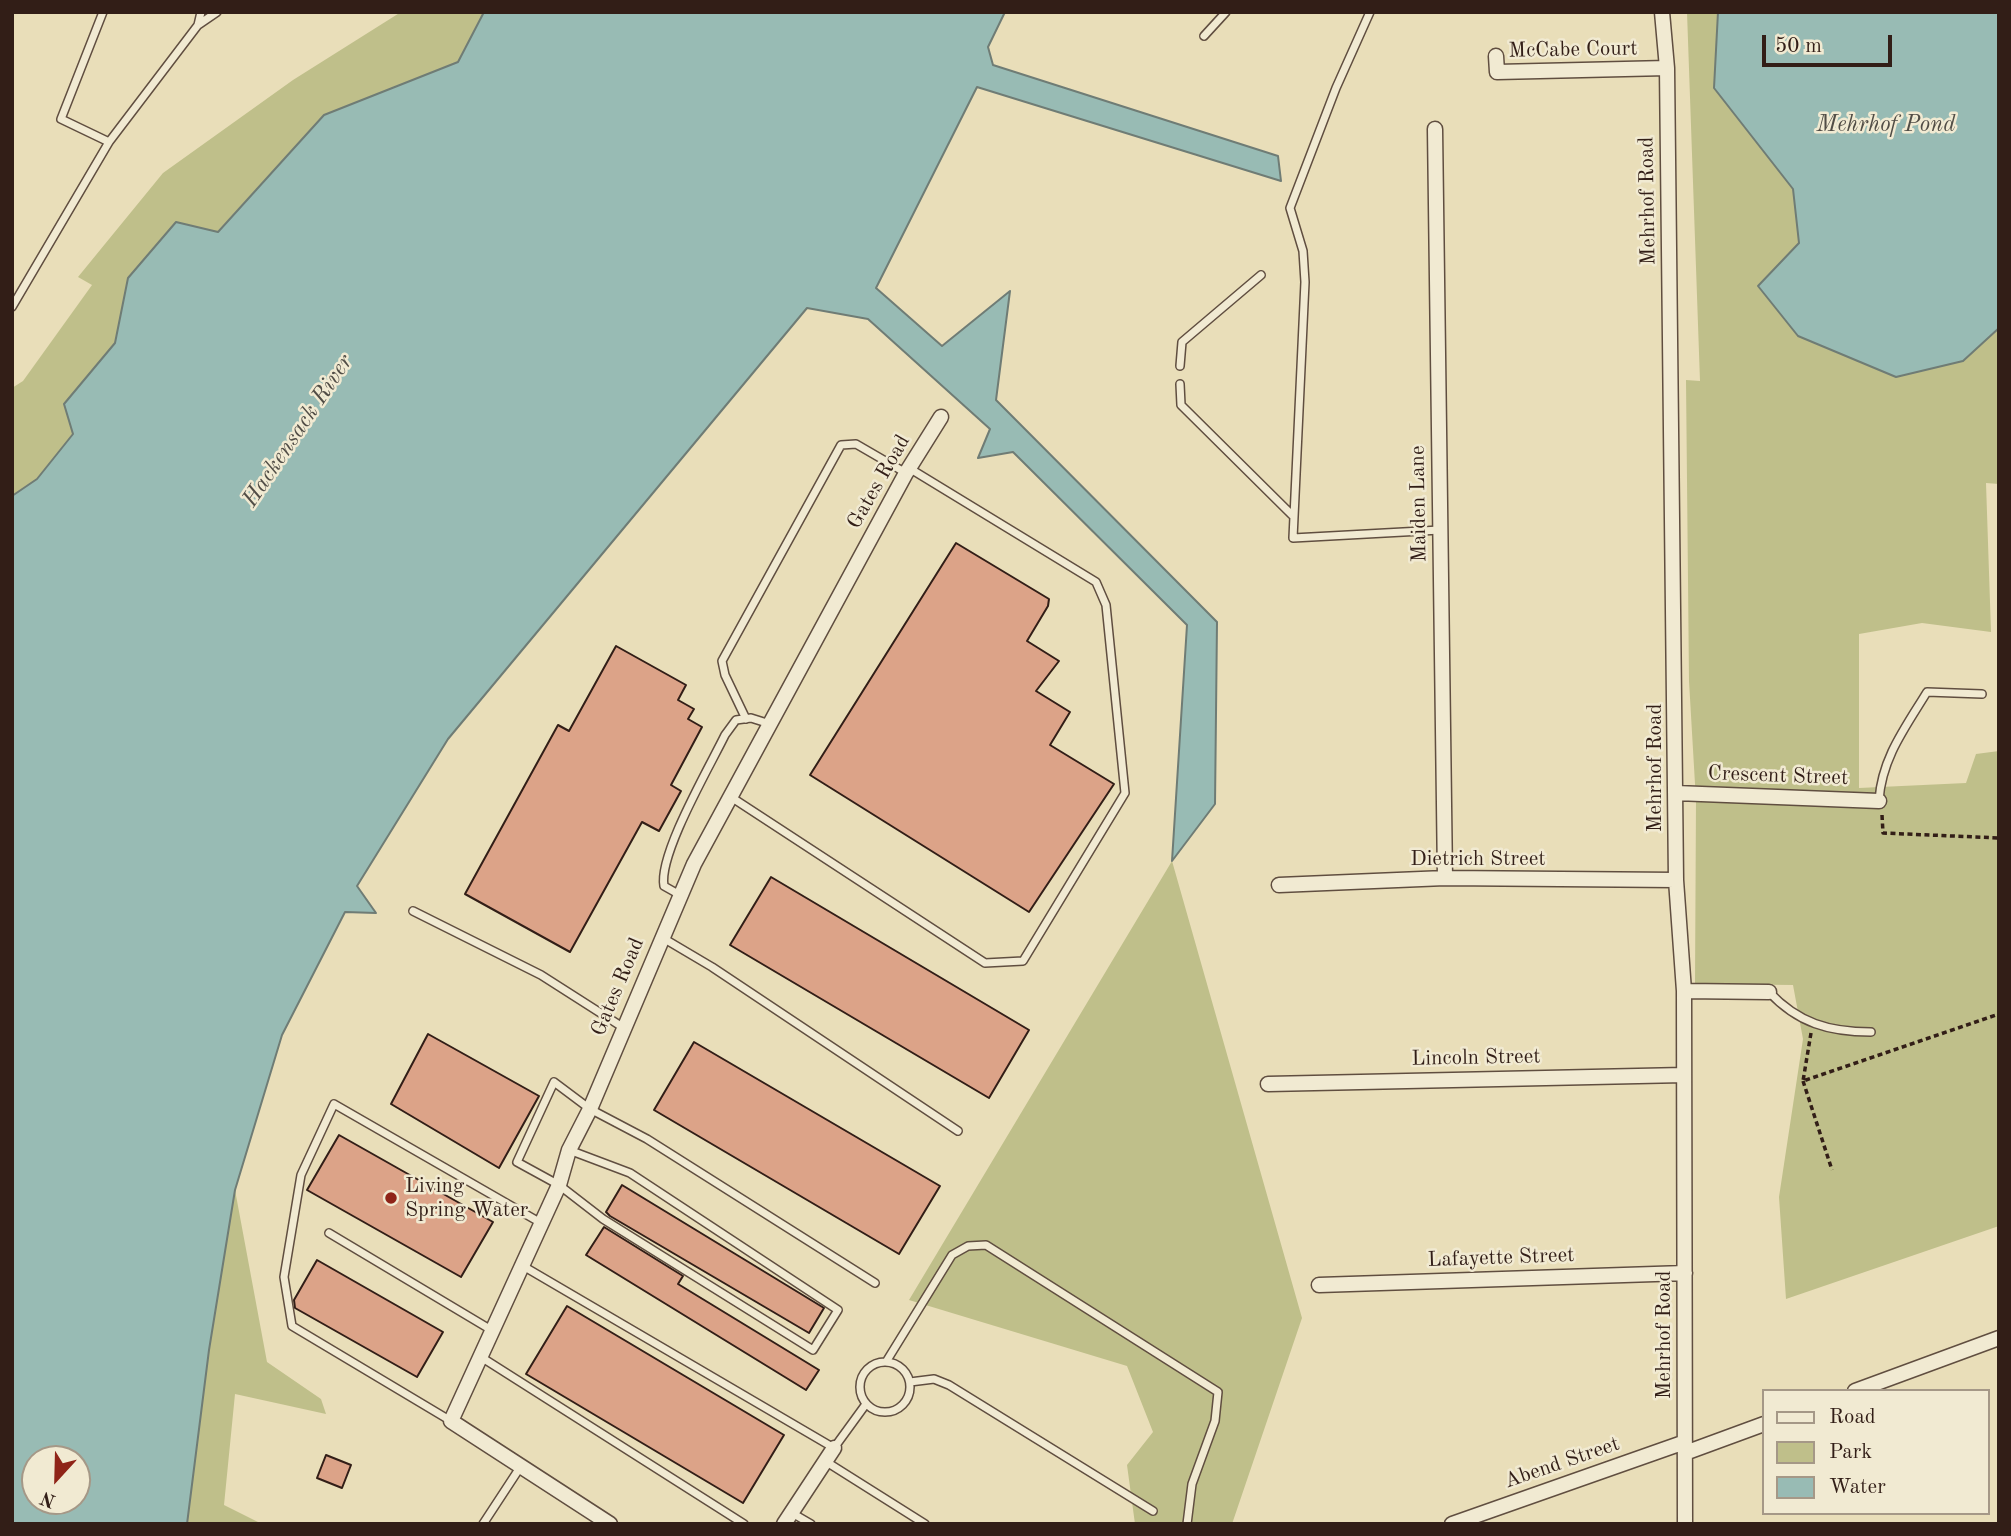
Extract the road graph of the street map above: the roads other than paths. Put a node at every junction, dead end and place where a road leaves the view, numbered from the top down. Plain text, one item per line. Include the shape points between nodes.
1 (103, 12) edge
2 (201, 12) edge
3 (217, 12) edge
4 (1226, 12) edge
5 (1370, 12) edge
6 (1662, 12) edge
7 (198, 25) junction
8 (1204, 36) dead end
9 (1496, 56) dead end
10 (1667, 68) junction
11 (1435, 129) dead end
12 (109, 142) junction
13 (1261, 275) dead end
14 (12, 307) edge
15 (1180, 366) dead end
16 (1180, 384) dead end
17 (941, 417) dead end
18 (908, 470) junction
19 (1292, 515) junction
20 (1440, 530) junction
21 (1982, 694) dead end
22 (746, 719) junction
23 (770, 724) junction
24 (1676, 793) junction
25 (730, 797) junction
26 (1879, 801) joint
27 (1445, 878) junction
28 (1676, 880) junction
29 (1279, 886) dead end
30 (680, 895) junction
31 (413, 911) dead end
32 (662, 937) junction
33 (1684, 991) junction
34 (1769, 992) joint
35 (624, 1028) junction
36 (1871, 1032) dead end
37 (1684, 1075) junction
38 (1269, 1084) dead end
39 (590, 1109) junction
40 (958, 1131) dead end
41 (569, 1150) junction
42 (559, 1185) junction
43 (542, 1223) junction
44 (329, 1233) dead end
45 (523, 1266) junction
46 (1685, 1273) junction
47 (875, 1283) dead end
48 (1319, 1285) dead end
49 (493, 1331) junction
50 (1999, 1338) edge
51 (481, 1357) junction
52 (886, 1362) junction
53 (910, 1382) junction
54 (1860, 1389) edge
55 (866, 1404) junction
56 (451, 1422) junction
57 (1762, 1425) edge
58 (1685, 1447) junction
59 (834, 1448) junction
60 (825, 1461) junction
61 (521, 1465) junction
62 (1153, 1511) dead end
63 (788, 1518) edge
64 (484, 1524) edge
65 (610, 1524) edge
66 (744, 1524) edge
67 (811, 1524) edge
68 (925, 1524) edge
69 (1186, 1524) edge
70 (1452, 1524) edge
71 (1685, 1524) edge

1 - 12 lane via 61,119
2 - 7 lane
3 - 7 lane
4 - 8 lane
5 - 19 lane via 1290,208 1303,251 1305,282
6 - 10 street, Mehrhof Road
7 - 12 lane
9 - 10 street, McCabe Court via 1497,72
10 - 24 street, Mehrhof Road
11 - 20 street, Maiden Lane
12 - 14 lane
13 - 15 lane via 1182,342
16 - 19 lane via 1181,405
17 - 18 street, Gates Road
18 - 22 lane via 856,444 841,445 722,661
18 - 23 street, Gates Road
18 - 25 lane via 1096,583 1106,606 1125,793 1023,961 985,963
19 - 20 lane via 1293,538
20 - 27 street, Maiden Lane
21 - 26 lane via 1927,692 1887,758
22 - 23 lane
22 - 30 lane via 736,720 725,735 674,841 663,879 664,886
23 - 25 street, Gates Road
24 - 26 street, Crescent Street
24 - 28 street, Mehrhof Road
25 - 30 street, Gates Road
27 - 28 street, Dietrich Street
27 - 29 street, Dietrich Street
28 - 33 street, Mehrhof Road
30 - 32 street, Gates Road
31 - 35 lane via 541,975
32 - 35 street, Gates Road
32 - 40 lane
33 - 34 street
33 - 37 street, Mehrhof Road
34 - 36 lane via 1784,1008 1814,1024 1841,1032
35 - 39 street, Gates Road
37 - 38 street, Lincoln Street
37 - 46 street, Mehrhof Road
39 - 41 street, Gates Road
39 - 42 lane via 554,1082 517,1162
39 - 47 lane via 647,1139
41 - 42 street, Gates Road
41 - 42 lane via 630,1173 838,1310 813,1350 603,1219
42 - 43 street, Gates Road
43 - 45 street, Gates Road
43 - 56 lane via 334,1104 301,1175 284,1278 292,1326
44 - 49 lane
45 - 49 street, Gates Road
45 - 59 lane
46 - 48 street, Lafayette Street
46 - 58 street, Mehrhof Road
49 - 51 street, Gates Road
50 - 54 street
51 - 56 street, Gates Road
51 - 66 lane
52 - 53 lane via 901,1368
52 - 55 lane via 865,1373 860,1389
52 - 69 lane via 952,1255 968,1246 986,1245 1218,1392 1214,1421 1192,1483
53 - 55 lane via 908,1398 897,1410 880,1412
53 - 62 lane via 934,1380 949,1385
55 - 59 lane
56 - 61 street
57 - 58 street, Abend Street
58 - 70 street, Abend Street
58 - 71 street, Mehrhof Road
59 - 60 street
60 - 63 street
60 - 68 lane
61 - 64 lane
61 - 65 street
63 - 67 lane

